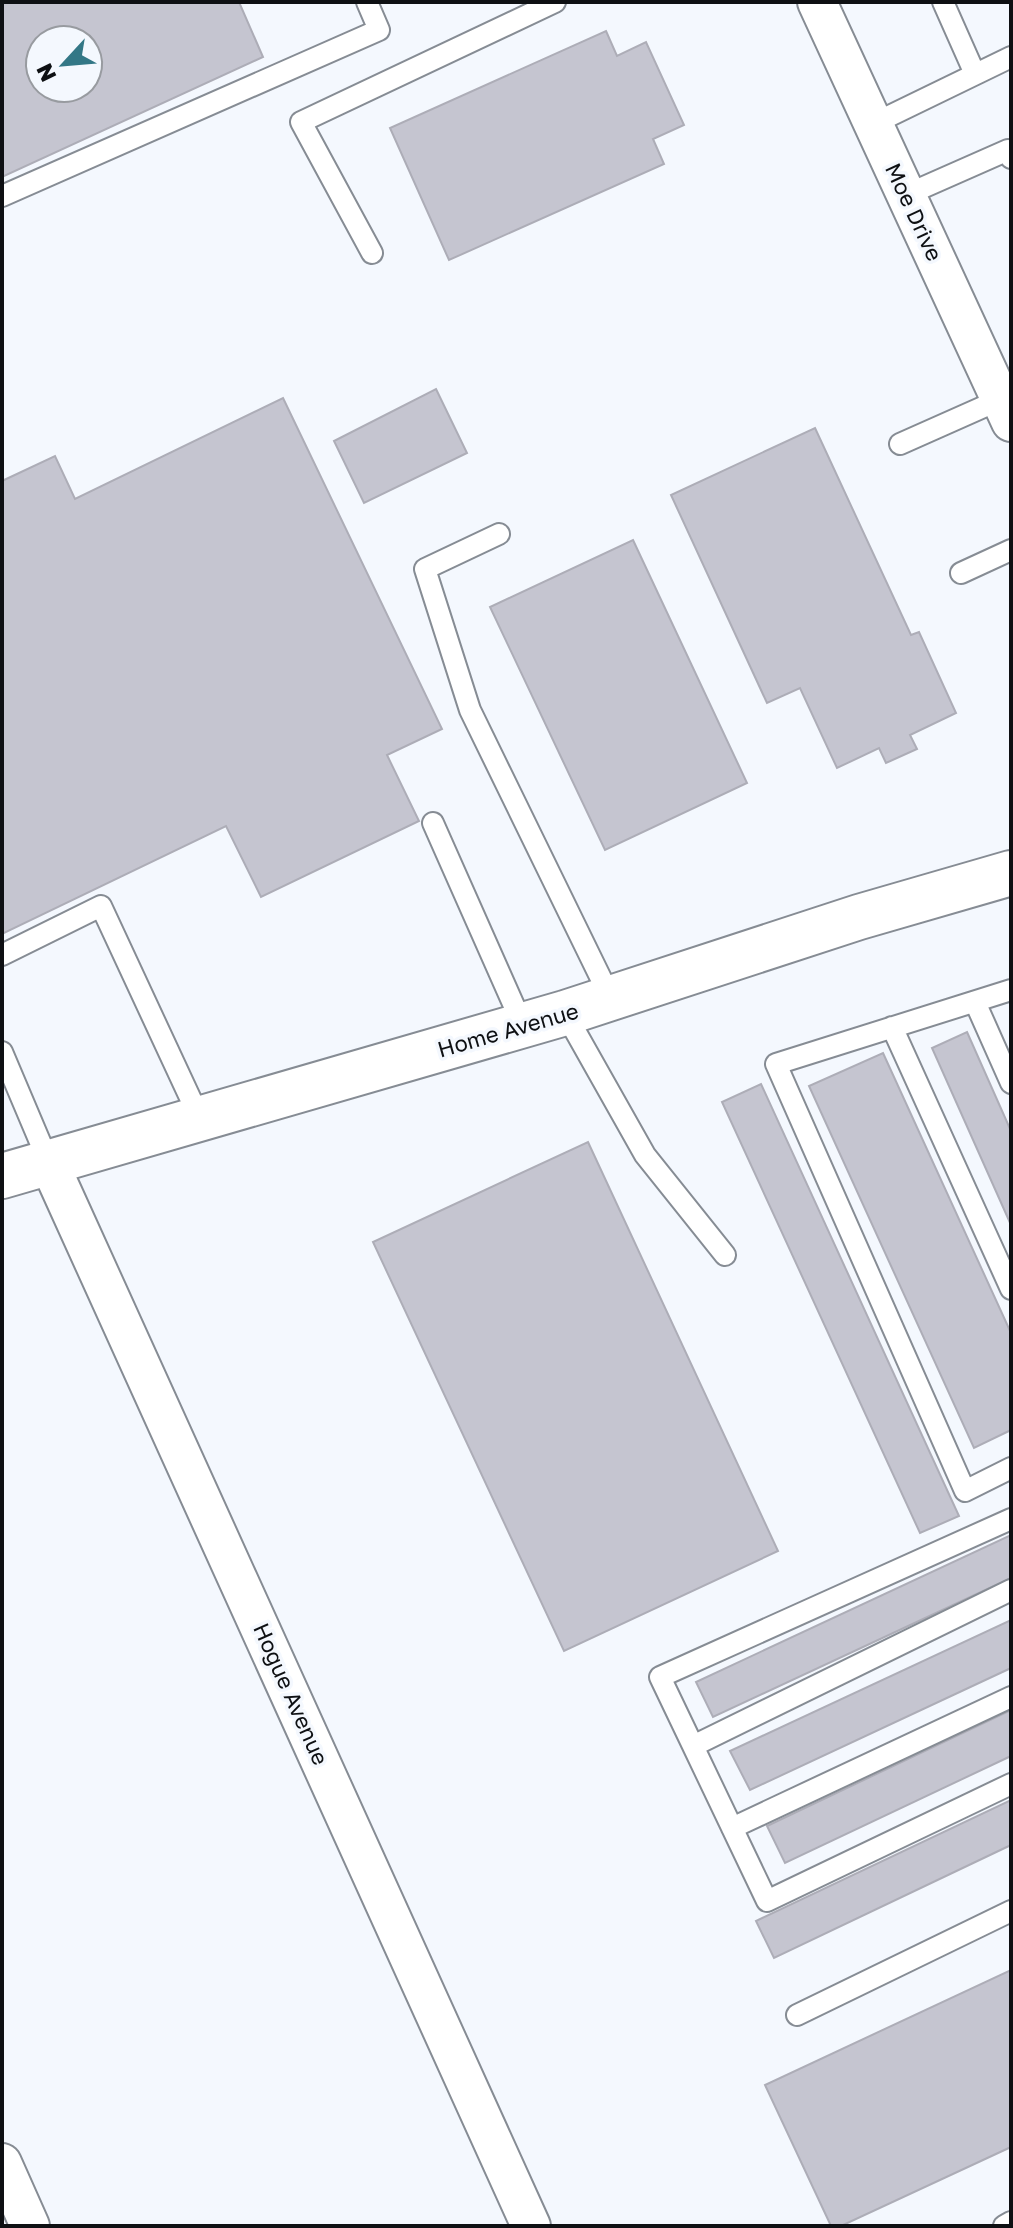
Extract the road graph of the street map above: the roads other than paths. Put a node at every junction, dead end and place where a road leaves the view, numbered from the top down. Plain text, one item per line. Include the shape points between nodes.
1 (367, 2) edge
2 (555, 2) edge
3 (817, 2) edge
4 (943, 2) edge
5 (1011, 57) edge
6 (975, 74) junction
7 (873, 124) junction
8 (1011, 158) edge
9 (906, 195) junction
10 (2, 196) edge
11 (372, 253) dead end
12 (1008, 405) edge
13 (900, 444) dead end
14 (499, 534) dead end
15 (1011, 550) edge
16 (961, 573) dead end
17 (433, 823) dead end
18 (1011, 873) edge
19 (2, 955) edge
20 (1011, 990) edge
21 (611, 999) junction
22 (975, 1002) junction
23 (565, 1013) junction
24 (523, 1026) junction
25 (892, 1027) junction
26 (2, 1052) edge
27 (1011, 1083) edge
28 (200, 1119) junction
29 (49, 1163) junction
30 (2, 1176) edge
31 (725, 1255) dead end
32 (1011, 1289) edge
33 (1011, 1468) edge
34 (1011, 1519) edge
35 (1011, 1590) edge
36 (1011, 1697) edge
37 (693, 1746) junction
38 (1011, 1784) edge
39 (732, 1828) junction
40 (1011, 1911) edge
41 (797, 2015) dead end
42 (2, 2163) edge
43 (1011, 2222) edge
44 (30, 2226) edge
45 (531, 2226) edge
46 (1004, 2226) edge

1 - 10 lane via 379,30
2 - 11 lane via 301,122
3 - 7 street, Moe Drive
4 - 6 lane
5 - 6 lane
6 - 7 lane
7 - 9 street, Moe Drive
8 - 9 lane via 1008,150
9 - 12 street, Moe Drive
12 - 13 lane
14 - 21 lane via 425,569 470,710
15 - 16 lane
17 - 24 lane
18 - 21 street, Home Avenue
19 - 28 lane via 101,906
20 - 22 lane
21 - 23 street, Home Avenue
22 - 25 lane
22 - 27 lane
23 - 24 street, Home Avenue
23 - 31 lane via 645,1155
24 - 28 street, Home Avenue
25 - 32 lane
25 - 33 lane via 776,1064 965,1491
26 - 29 lane
28 - 29 street, Home Avenue
29 - 30 street, Home Avenue
29 - 45 street, Hogue Avenue
34 - 37 lane via 660,1677
35 - 37 lane
36 - 39 lane
37 - 39 lane
38 - 39 lane via 767,1901
40 - 41 lane
42 - 44 street
43 - 46 lane

